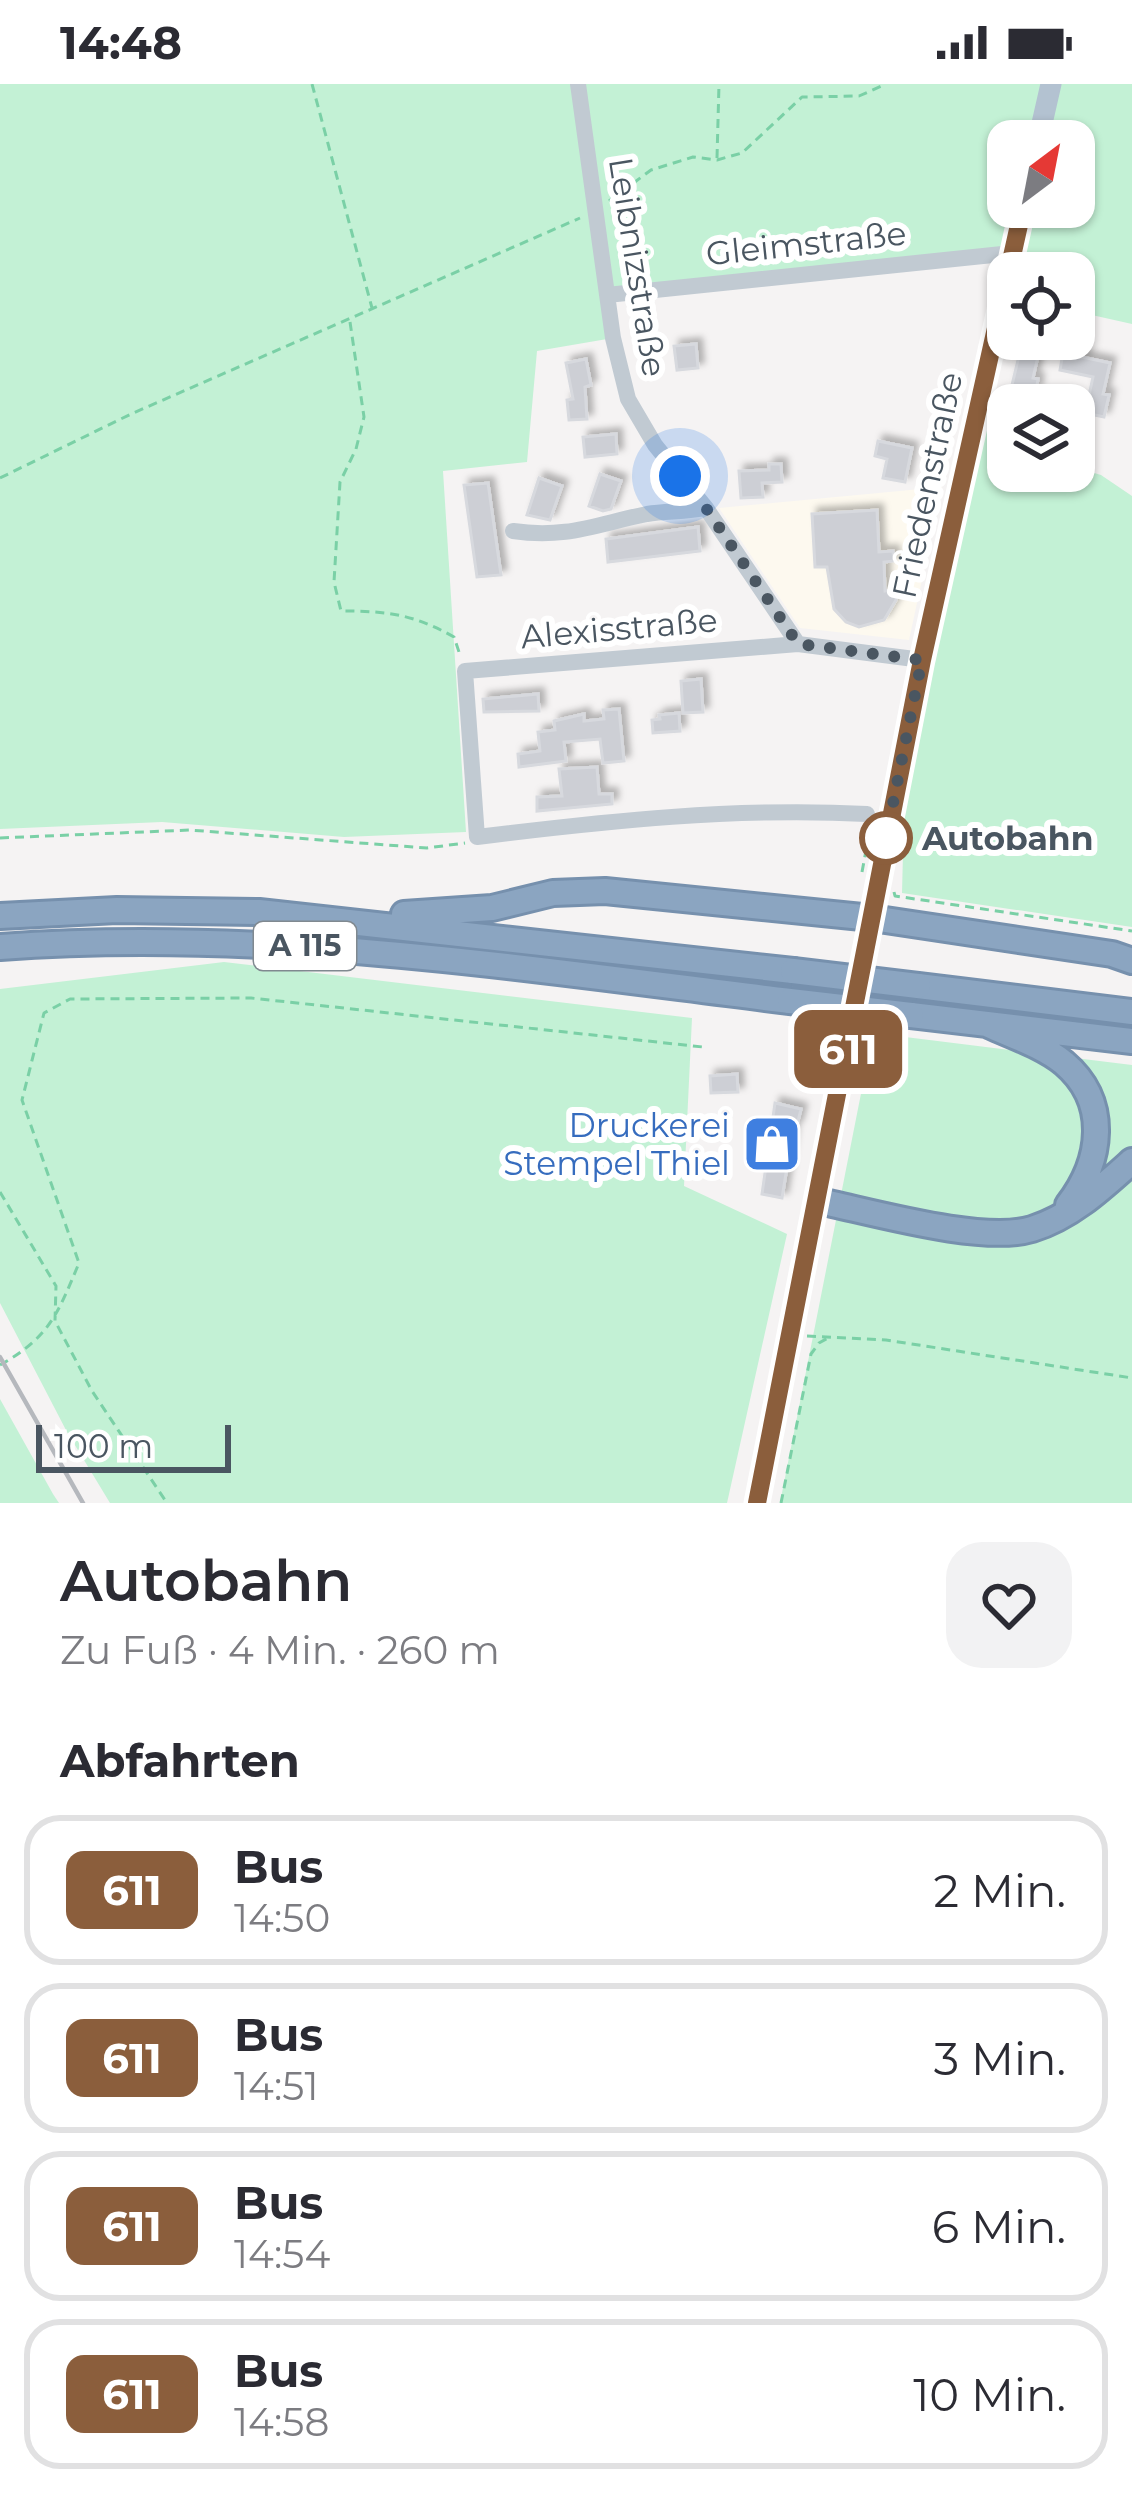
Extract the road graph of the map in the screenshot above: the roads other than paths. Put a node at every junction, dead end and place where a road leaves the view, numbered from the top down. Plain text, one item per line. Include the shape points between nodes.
1 (578, 84) edge
2 (1052, 84) edge
3 (1043, 120) edge
4 (987, 256) edge
5 (607, 295) junction
6 (988, 360) edge
7 (706, 508) junction
8 (513, 531) dead end
9 (798, 644) junction
10 (922, 660) junction
11 (867, 814) dead end
12 (0, 916) edge
13 (346, 918) junction
14 (872, 918) junction
15 (0, 947) edge
16 (1132, 961) edge
17 (1132, 1012) edge
18 (989, 1025) junction
19 (1132, 1041) edge
20 (1132, 1161) edge
21 (819, 1201) junction
22 (1059, 1216) junction
23 (757, 1503) edge

1 - 5 street, Leibnizstraße
2 - 3 main road
4 - 5 street, Gleimstraße
5 - 7 street, Leibnizstraße via 628,399
6 - 10 main road, Friedenstraße
7 - 8 street via 586,531
7 - 9 street, Leibnizstraße
9 - 10 street, Alexisstraße
9 - 11 street, Alexisstraße via 464,671 477,837 633,818
10 - 14 main road, Friedenstraße
12 - 13 highway, A 115 via 185,910
13 - 14 highway via 605,891
13 - 17 highway, A 115, bridge
14 - 16 highway
14 - 21 main road, Friedenstraße
15 - 18 highway, A 115, bridge via 256,942
18 - 19 highway, A 115
18 - 22 highway via 1066,1065 1093,1104 1091,1166
20 - 22 highway
21 - 22 highway via 989,1233 1027,1231
21 - 23 main road, Friedenstraße

